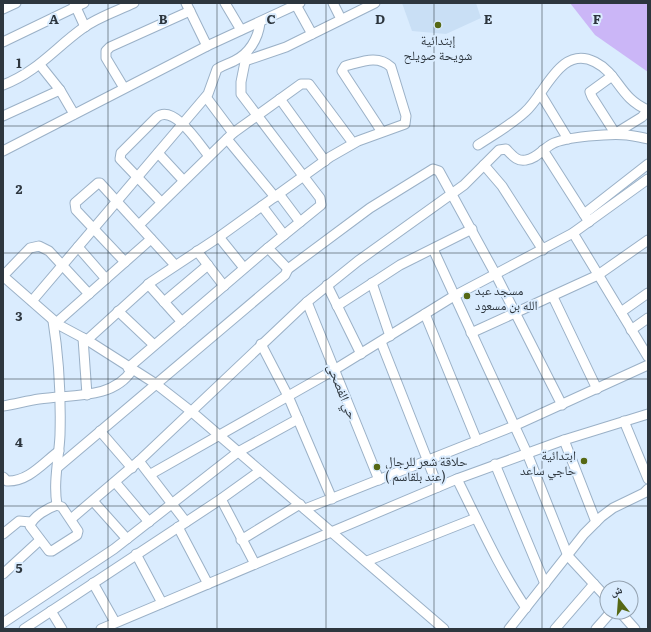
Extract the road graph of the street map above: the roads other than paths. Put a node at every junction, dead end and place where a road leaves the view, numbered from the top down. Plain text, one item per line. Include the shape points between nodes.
1 (16, 3) edge
2 (134, 3) edge
3 (225, 3) edge
4 (333, 3) edge
5 (78, 4) edge
6 (372, 4) edge
7 (294, 5) edge
8 (188, 7) edge
9 (3, 9) edge
10 (341, 19) junction
11 (260, 23) junction
12 (85, 27) junction
13 (241, 30) junction
14 (312, 34) junction
15 (3, 42) edge
16 (207, 46) junction
17 (246, 56) junction
18 (40, 65) junction
19 (612, 76) junction
20 (3, 84) edge
21 (124, 88) junction
22 (60, 90) junction
23 (540, 93) junction
24 (206, 97) junction
25 (280, 99) junction
26 (648, 110) edge
27 (74, 114) junction
28 (3, 116) edge
29 (256, 116) junction
30 (183, 124) junction
31 (382, 132) junction
32 (614, 134) junction
33 (230, 136) junction
34 (568, 139) junction
35 (648, 139) edge
36 (353, 143) junction
37 (478, 145) dead end
38 (543, 150) junction
39 (3, 151) edge
40 (158, 153) junction
41 (209, 156) junction
42 (325, 161) junction
43 (648, 164) edge
44 (484, 165) junction
45 (137, 177) junction
46 (303, 177) junction
47 (183, 180) junction
48 (648, 180) edge
49 (452, 193) junction
50 (277, 196) junction
51 (117, 201) junction
52 (161, 202) junction
53 (262, 206) junction
54 (584, 214) junction
55 (300, 222) junction
56 (589, 222) junction
57 (139, 225) junction
58 (93, 228) junction
59 (472, 229) junction
60 (572, 233) junction
61 (284, 235) junction
62 (219, 237) junction
63 (152, 239) junction
64 (648, 240) edge
65 (78, 247) junction
66 (268, 248) junction
67 (433, 249) junction
68 (544, 250) junction
69 (197, 251) junction
70 (125, 262) junction
71 (175, 264) junction
72 (208, 265) junction
73 (62, 266) junction
74 (244, 268) junction
75 (288, 269) junction
76 (4, 275) edge
77 (496, 275) junction
78 (598, 275) junction
79 (106, 279) junction
80 (372, 283) junction
81 (148, 284) junction
82 (327, 285) junction
83 (224, 286) junction
84 (89, 294) junction
85 (648, 294) edge
86 (454, 296) junction
87 (553, 297) junction
88 (32, 301) junction
89 (164, 302) junction
90 (307, 302) junction
91 (337, 306) junction
92 (118, 312) junction
93 (621, 312) junction
94 (425, 314) junction
95 (515, 314) junction
96 (648, 318) edge
97 (54, 322) junction
98 (182, 322) junction
99 (632, 330) junction
100 (471, 333) junction
101 (390, 336) junction
102 (85, 339) junction
103 (381, 342) junction
104 (261, 344) junction
105 (154, 345) junction
106 (361, 354) junction
107 (648, 357) edge
108 (648, 365) edge
109 (130, 369) junction
110 (334, 370) junction
111 (156, 384) junction
112 (597, 389) junction
113 (87, 395) junction
114 (288, 396) junction
115 (60, 397) junction
116 (562, 405) junction
117 (3, 406) edge
118 (192, 412) junction
119 (648, 414) edge
120 (298, 419) junction
121 (624, 421) junction
122 (514, 426) junction
123 (100, 431) junction
124 (219, 435) junction
125 (564, 440) junction
126 (477, 441) junction
127 (59, 451) junction
128 (238, 452) junction
129 (527, 453) junction
130 (428, 460) junction
131 (139, 461) junction
132 (495, 464) junction
133 (58, 467) junction
134 (132, 468) junction
135 (260, 471) junction
136 (151, 474) junction
137 (3, 477) edge
138 (457, 479) junction
139 (648, 479) edge
140 (379, 480) junction
141 (115, 482) junction
142 (438, 487) junction
143 (648, 489) edge
144 (221, 499) junction
145 (332, 499) junction
146 (93, 501) junction
147 (172, 504) junction
148 (57, 505) junction
149 (302, 506) junction
150 (476, 518) junction
151 (71, 519) junction
152 (31, 522) junction
153 (149, 522) junction
154 (186, 522) junction
155 (596, 522) junction
156 (178, 527) junction
157 (332, 531) junction
158 (3, 534) edge
159 (40, 540) junction
160 (127, 540) junction
161 (241, 540) junction
162 (136, 554) junction
163 (568, 556) junction
164 (367, 561) junction
165 (255, 564) junction
166 (3, 574) edge
167 (93, 583) junction
168 (208, 584) junction
169 (545, 584) junction
170 (594, 584) junction
171 (599, 589) edge
172 (162, 603) junction
173 (526, 608) junction
174 (51, 611) junction
175 (627, 620) edge
176 (115, 622) junction
177 (3, 623) edge
178 (24, 629) edge
179 (62, 629) edge
180 (101, 629) edge
181 (444, 629) edge
182 (509, 629) edge
183 (555, 629) edge
184 (635, 629) edge

1 - 9 street
2 - 12 street
3 - 13 street
4 - 10 street
5 - 12 street
5 - 15 street
6 - 10 street
7 - 11 street
7 - 14 street
8 - 16 street
8 - 21 street via 106,51 106,58
10 - 14 street
11 - 13 street
11 - 17 street via 256,40
12 - 18 street
13 - 16 street
14 - 17 street via 274,52
16 - 21 street
17 - 24 street via 217,69
17 - 29 street via 241,94
18 - 20 street via 27,74
18 - 22 street
19 - 23 street via 594,61 583,58 572,60 553,75
19 - 26 street via 631,101
19 - 32 street via 590,92
21 - 27 street
22 - 27 street
22 - 28 street
23 - 34 street
23 - 37 street via 526,111
24 - 30 street
24 - 33 street
25 - 29 street
25 - 36 street via 301,84 309,84
25 - 42 street
26 - 32 street via 642,117
27 - 39 street
29 - 33 street
29 - 46 street
30 - 40 street
30 - 41 street
30 - 45 street via 172,115 160,114 121,153 121,161
31 - 31 street via 406,123 391,67 376,59 346,66 342,71
31 - 36 street
32 - 34 street
32 - 35 street
33 - 41 street
33 - 50 street
34 - 38 street via 560,140
36 - 42 street
38 - 44 street via 525,161 518,160 503,148 486,160
38 - 54 street
40 - 45 street
40 - 47 street
41 - 47 street
42 - 46 street
43 - 54 street
44 - 49 street
44 - 68 street via 510,196
45 - 51 street
45 - 52 street
46 - 50 street
46 - 55 street via 322,202 319,208
47 - 52 street
48 - 56 street
49 - 59 street
49 - 75 street via 439,171 430,170 370,208
49 - 82 street
50 - 53 street
50 - 55 street
51 - 57 street
51 - 58 street
51 - 58 street via 98,183 76,203 76,210
52 - 57 street
53 - 61 street
53 - 62 street
54 - 56 street
55 - 61 street
56 - 60 street
57 - 63 street
58 - 65 street
58 - 70 street
59 - 67 street
59 - 77 street
60 - 68 street
60 - 78 street
61 - 66 street
62 - 69 street
62 - 74 street
63 - 70 street
63 - 71 street
64 - 78 street
65 - 73 street
65 - 79 street
66 - 74 street
66 - 75 street
67 - 80 street via 400,265
67 - 86 street
68 - 77 street
69 - 71 street
69 - 72 street
70 - 79 street
71 - 81 street
72 - 83 street
72 - 89 street
73 - 76 street via 43,247 33,247
73 - 84 street
73 - 88 street
74 - 83 street
75 - 111 street via 285,275
76 - 88 street
77 - 86 street
77 - 95 street
78 - 87 street
78 - 93 street
79 - 84 street
80 - 91 street
80 - 101 street
81 - 89 street
81 - 92 street
82 - 90 street
82 - 91 street
83 - 98 street
84 - 97 street
85 - 93 street
86 - 94 street
86 - 100 street
87 - 95 street
87 - 112 street
88 - 97 street
89 - 98 street
90 - 104 street
90 - 110 street, حي الفصحى
91 - 106 street
92 - 102 street
92 - 105 street
93 - 99 street
94 - 101 street
94 - 126 street
95 - 100 street
95 - 116 street
96 - 99 street
97 - 102 street
97 - 115 street
98 - 105 street
99 - 107 street
100 - 122 street
101 - 103 street
102 - 109 street
102 - 113 street
103 - 106 street
103 - 130 street
104 - 114 street
104 - 118 street
105 - 109 street
106 - 110 street
108 - 112 street
109 - 111 street
109 - 113 street via 121,383
110 - 114 street
110 - 140 street, حي الفصحى
111 - 118 street
111 - 123 street
112 - 116 street
113 - 115 street
114 - 120 street
114 - 124 street
115 - 117 street
115 - 127 street
116 - 122 street
118 - 124 street
118 - 131 street
119 - 121 street
120 - 128 street
120 - 145 street
121 - 125 street
121 - 139 street
122 - 126 street
122 - 129 street
123 - 133 street
123 - 134 street
124 - 128 street
124 - 136 street
125 - 129 street
125 - 155 street
126 - 130 street
127 - 133 street
127 - 137 street via 25,478 15,482 7,481
128 - 135 street
128 - 147 street
129 - 132 street
129 - 163 street
130 - 140 street
130 - 142 street
131 - 134 street
131 - 136 street
132 - 138 street
132 - 169 street
133 - 148 street via 55,494
134 - 141 street
135 - 144 street
135 - 149 street
136 - 147 street
138 - 142 street
138 - 150 street
140 - 145 street
141 - 146 street
141 - 153 street
142 - 157 street
143 - 155 street via 613,508
144 - 154 street
144 - 161 street
145 - 149 street
146 - 151 street
146 - 160 street
147 - 153 street
147 - 154 street
148 - 151 street via 62,507
148 - 152 street
149 - 157 street
149 - 161 street
150 - 164 street
150 - 173 street via 510,585
151 - 159 street via 78,528 77,535 56,550 49,550
152 - 158 street via 19,521
152 - 159 street via 31,529
153 - 160 street
154 - 156 street
155 - 163 street
156 - 162 street
156 - 168 street
157 - 164 street
157 - 165 street
159 - 166 street
160 - 177 street
161 - 165 street
162 - 167 street
162 - 172 street
163 - 169 street
163 - 170 street
164 - 181 street
165 - 168 street
167 - 174 street
167 - 176 street
168 - 172 street
169 - 173 street
170 - 171 street
170 - 183 street
172 - 176 street
173 - 182 street
174 - 178 street
174 - 179 street
175 - 184 street
176 - 180 street

